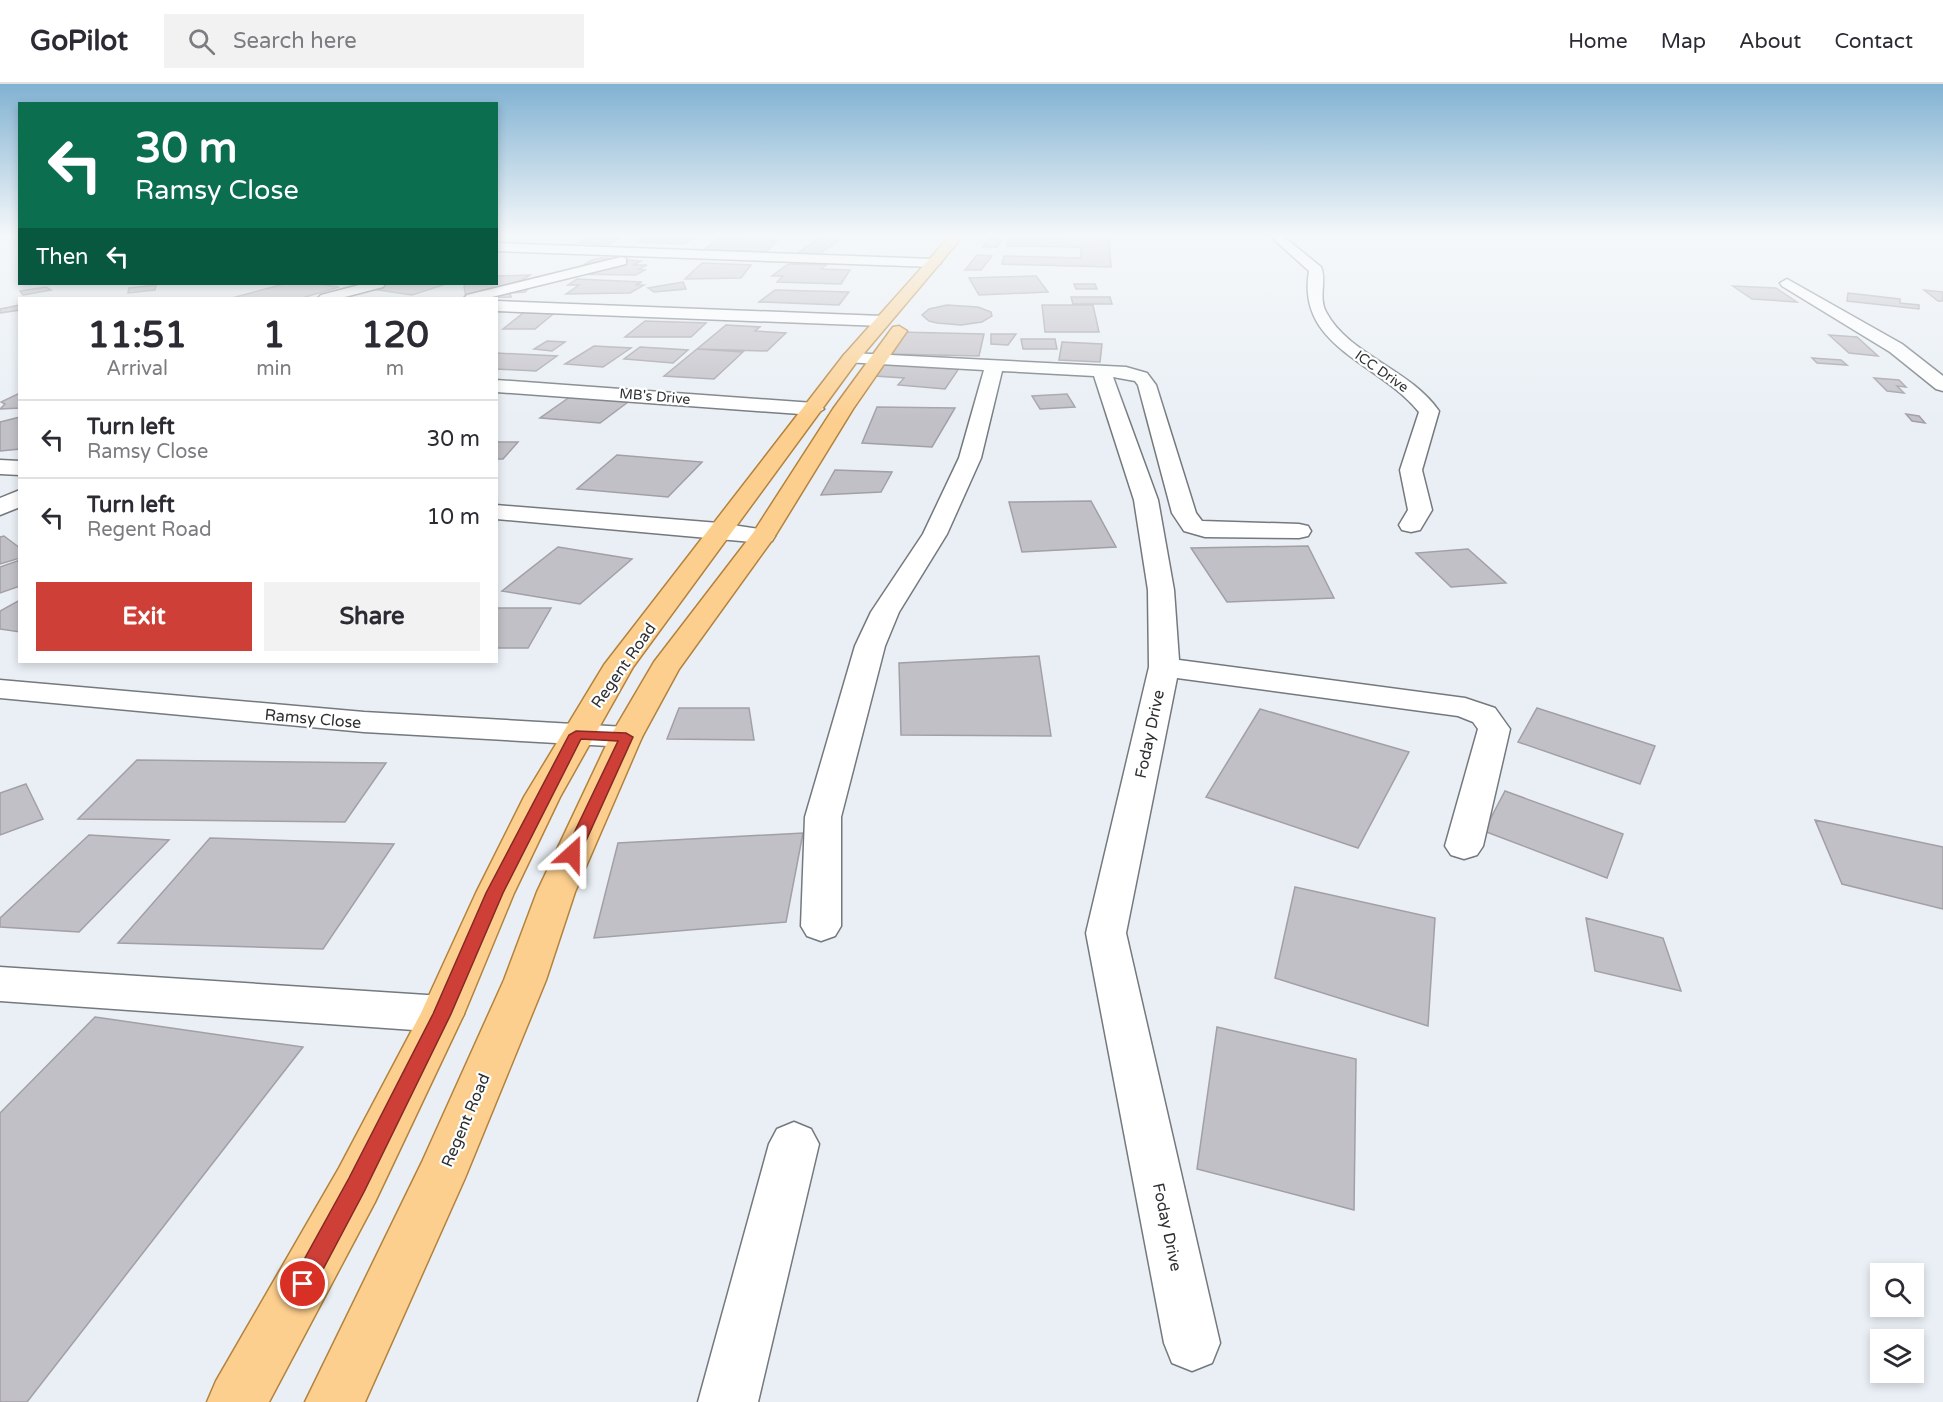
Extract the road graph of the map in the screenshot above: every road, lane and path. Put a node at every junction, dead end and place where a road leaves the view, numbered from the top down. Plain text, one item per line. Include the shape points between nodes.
1 (903, 298) edge
2 (928, 298) edge
3 (1315, 298) edge
4 (1811, 298) edge
5 (498, 306) edge
6 (882, 321) junction
7 (865, 359) junction
8 (994, 366) junction
9 (1102, 372) junction
10 (1943, 385) edge
11 (498, 386) edge
12 (814, 409) junction
13 (0, 467) edge
14 (18, 468) edge
15 (18, 498) edge
16 (0, 508) edge
17 (498, 512) edge
18 (1411, 525) dead end
19 (719, 530) junction
20 (1299, 531) dead end
21 (763, 536) junction
22 (1164, 667) junction
23 (0, 689) edge
24 (601, 736) junction
25 (1464, 846) dead end
26 (821, 926) dead end
27 (0, 984) edge
28 (442, 1014) junction
29 (794, 1144) dead end
30 (1192, 1344) dead end
31 (237, 1402) edge
32 (334, 1402) edge
33 (728, 1402) edge

1 - 6 main road, Regent Road
2 - 7 main road, Regent Road
3 - 18 street, ICC Drive via 1318,312 1347,347 1410,389 1429,411 1411,465 1420,510
4 - 10 street via 1896,348
5 - 6 street
6 - 7 main road, Regent Road
7 - 8 street
7 - 12 main road, Regent Road
7 - 21 main road, Regent Road via 843,409
8 - 9 street
8 - 26 street via 970,458 935,534 885,612 870,646 823,817
9 - 20 street via 1126,372 1146,381 1184,513 1193,526 1205,530
9 - 22 street, Foday Drive via 1146,500 1161,590
11 - 12 street, MB's Drive
12 - 19 main road, Regent Road
13 - 14 street
15 - 16 street
17 - 19 street
19 - 21 street
19 - 24 main road, Regent Road via 619,665
21 - 24 main road, Regent Road via 670,660
22 - 25 street via 1465,707 1484,715 1494,729
22 - 30 street, Foday Drive via 1106,933
23 - 24 street, Ramsy Close via 364,722
24 - 28 main road, Regent Road via 495,893
24 - 32 main road, Regent Road via 556,892 525,980 440,1178
27 - 28 street
28 - 31 main road, Regent Road via 357,1185
29 - 33 street

